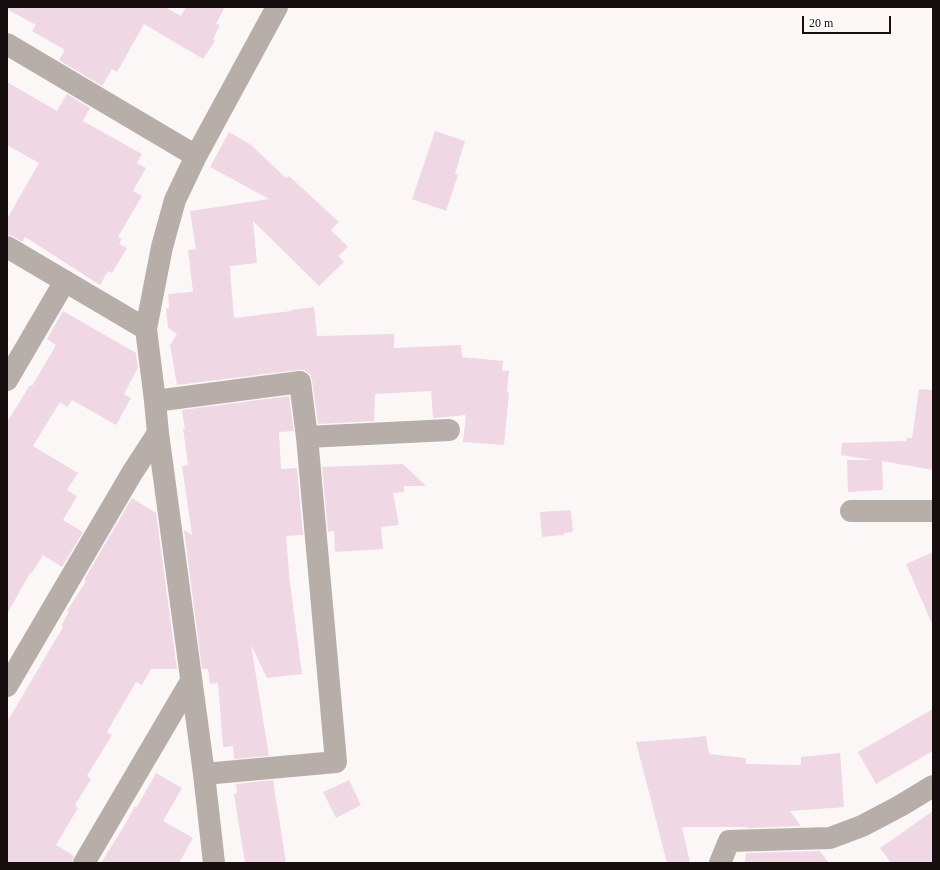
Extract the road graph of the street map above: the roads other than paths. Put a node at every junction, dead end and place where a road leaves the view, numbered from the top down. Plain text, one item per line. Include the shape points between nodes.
1 (276, 7) edge
2 (7, 44) edge
3 (196, 156) junction
4 (7, 247) edge
5 (65, 282) junction
6 (146, 329) junction
7 (7, 380) edge
8 (155, 401) junction
9 (449, 430) dead end
10 (158, 433) junction
11 (307, 437) junction
12 (851, 511) dead end
13 (933, 511) edge
14 (191, 681) junction
15 (7, 686) edge
16 (204, 774) junction
17 (933, 786) edge
18 (84, 863) edge
19 (214, 863) edge
20 (720, 863) edge

1 - 3 street
2 - 3 street
3 - 6 street via 175,200 162,247
4 - 5 street
5 - 6 street
5 - 7 street
6 - 8 street
8 - 10 street
8 - 11 street via 300,382
9 - 11 street
10 - 14 street
10 - 15 street
11 - 16 street via 336,762
12 - 13 street
14 - 16 street
14 - 18 street
16 - 19 street
17 - 20 street via 862,826 830,838 729,840

